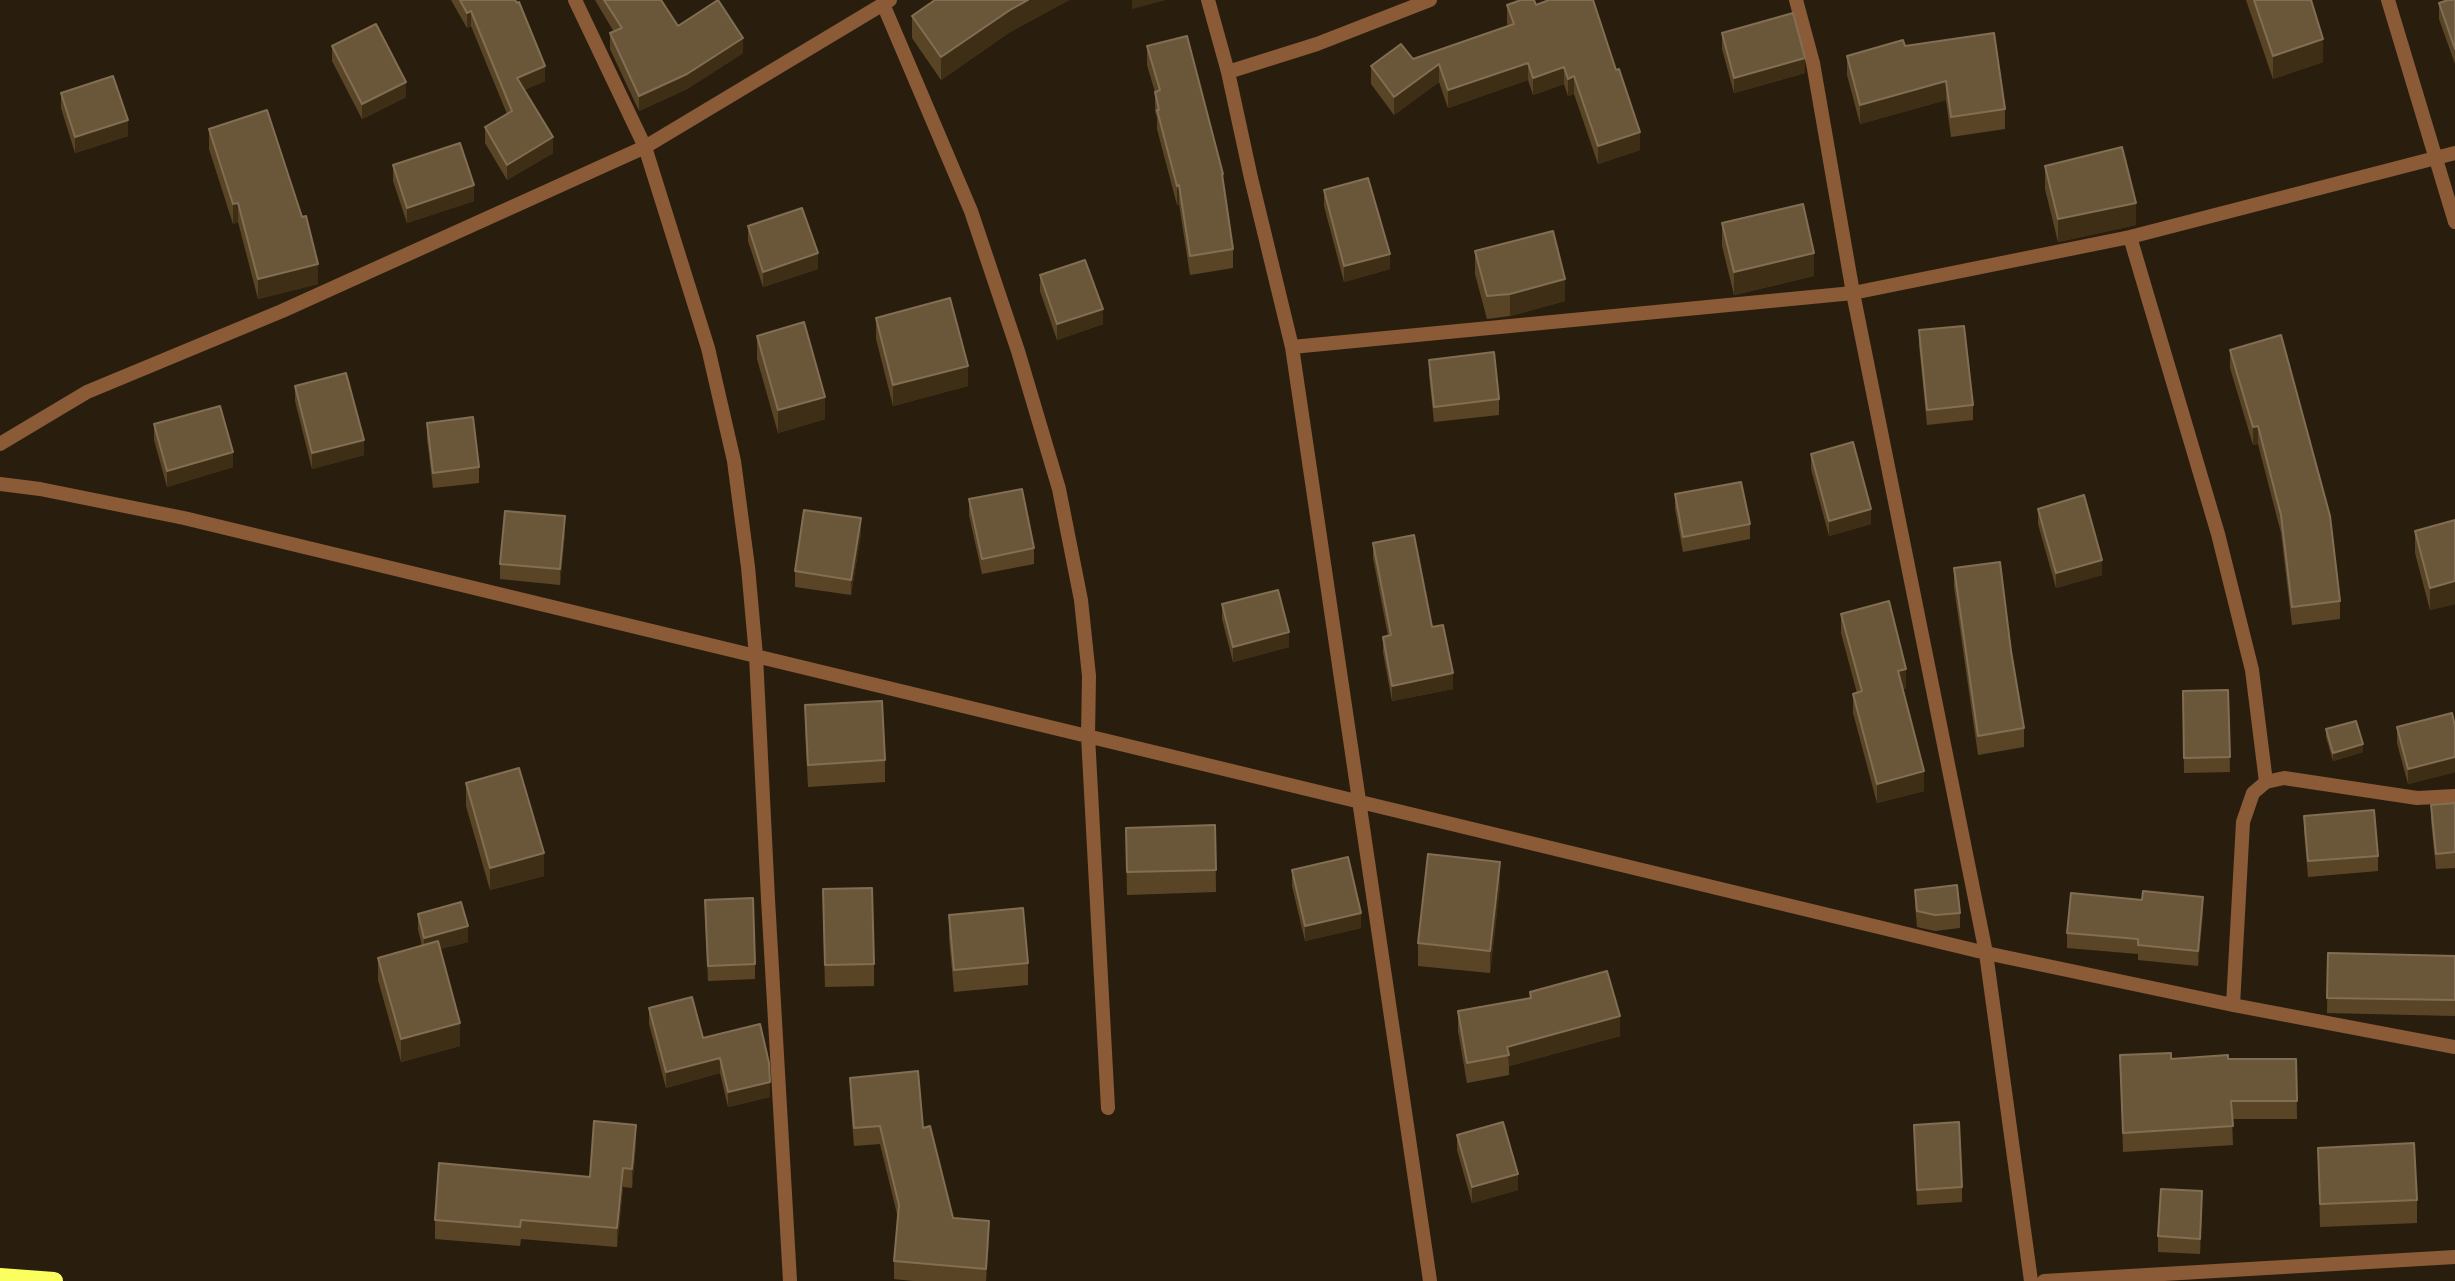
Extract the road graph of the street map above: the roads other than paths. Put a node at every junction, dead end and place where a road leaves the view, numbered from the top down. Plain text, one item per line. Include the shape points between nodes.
1 (575, 0) edge
2 (1208, 0) edge
3 (1430, 0) edge
4 (1796, 0) edge
5 (2388, 0) edge
6 (887, 2) edge
7 (1228, 72) junction
8 (645, 147) junction
9 (2455, 153) edge
10 (2434, 158) junction
11 (2455, 222) edge
12 (2130, 237) junction
13 (1853, 293) junction
14 (1292, 347) junction
15 (0, 443) edge
16 (0, 484) edge
17 (756, 656) junction
18 (1088, 736) junction
19 (2266, 782) junction
20 (2455, 796) edge
21 (1360, 802) junction
22 (1986, 953) junction
23 (2233, 1005) junction
24 (2455, 1047) edge
25 (1108, 1108) dead end
26 (2455, 1257) edge
27 (0, 1277) edge
28 (54, 1281) edge
29 (790, 1281) edge
30 (1430, 1281) edge
31 (2031, 1281) edge
32 (2044, 1281) edge

1 - 8 street
2 - 7 street
3 - 7 street via 1317,44
4 - 13 street via 1813,63
5 - 10 street
6 - 8 street
6 - 18 street via 971,211 1059,489 1082,600 1089,676
7 - 14 street
8 - 15 street via 295,305 87,392
8 - 17 street via 708,348 734,461
9 - 10 street
10 - 11 street
10 - 12 street
12 - 13 street
12 - 19 street via 2252,670
13 - 14 street
13 - 22 street
14 - 21 street
16 - 17 street via 184,518
17 - 18 street
17 - 29 street
18 - 21 street
18 - 25 street
19 - 20 street via 2284,778 2417,798
19 - 23 street via 2253,793 2243,822
21 - 22 street
21 - 30 street
22 - 23 street
22 - 31 street
23 - 24 street
26 - 32 street
27 - 28 main road

